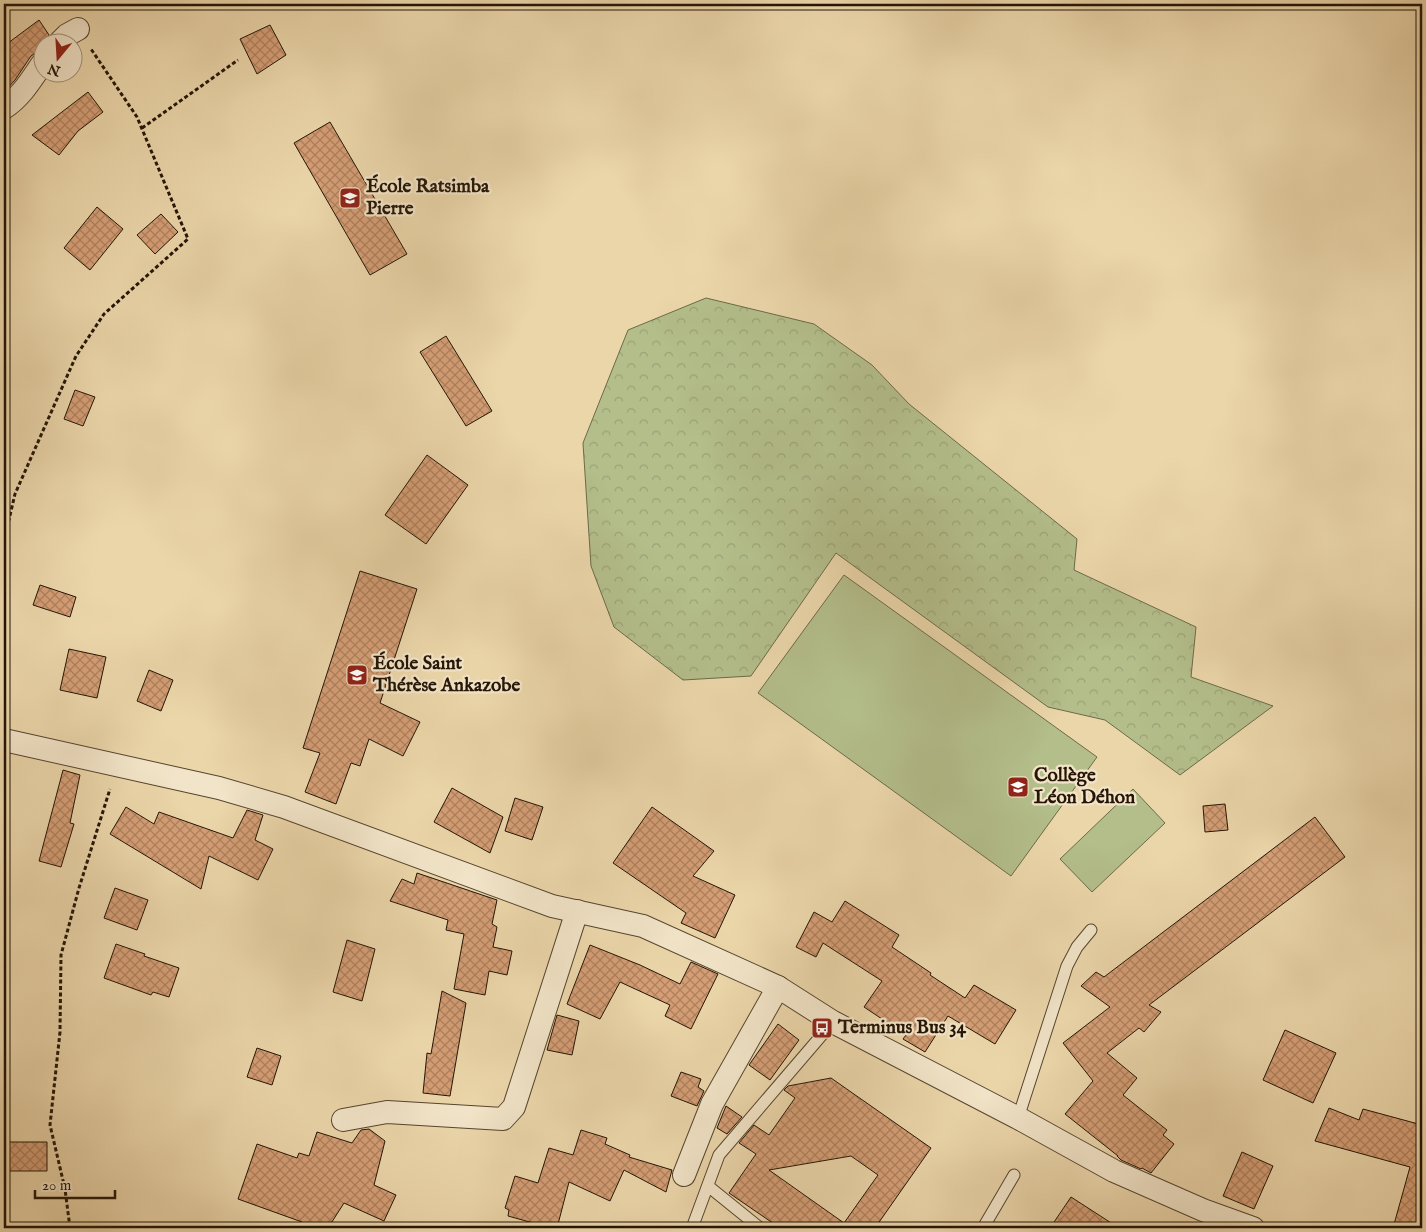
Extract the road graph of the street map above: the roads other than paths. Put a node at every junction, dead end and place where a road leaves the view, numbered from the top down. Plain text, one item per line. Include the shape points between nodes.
1 (78, 29) road end
2 (72, 32) edge
3 (32, 79) edge
4 (4, 108) edge
5 (4, 740) edge
6 (577, 911) junction
7 (1091, 930) dead end
8 (778, 987) junction
9 (833, 1022) junction
10 (1018, 1118) junction
11 (343, 1120) dead end
12 (684, 1175) dead end
13 (1014, 1176) dead end
14 (708, 1186) junction
15 (692, 1228) edge
16 (760, 1228) edge
17 (982, 1228) edge
18 (1253, 1228) edge

1 - 2 street
3 - 4 street
5 - 6 street via 219,788 284,807 552,906
6 - 8 street via 643,926
6 - 11 street via 514,1107 503,1119 387,1112
7 - 10 lane via 1067,966
8 - 9 street
8 - 12 street via 712,1104
9 - 10 street
9 - 14 lane via 719,1155
10 - 18 street via 1114,1170 1203,1210
13 - 17 lane
14 - 15 lane
14 - 16 lane

